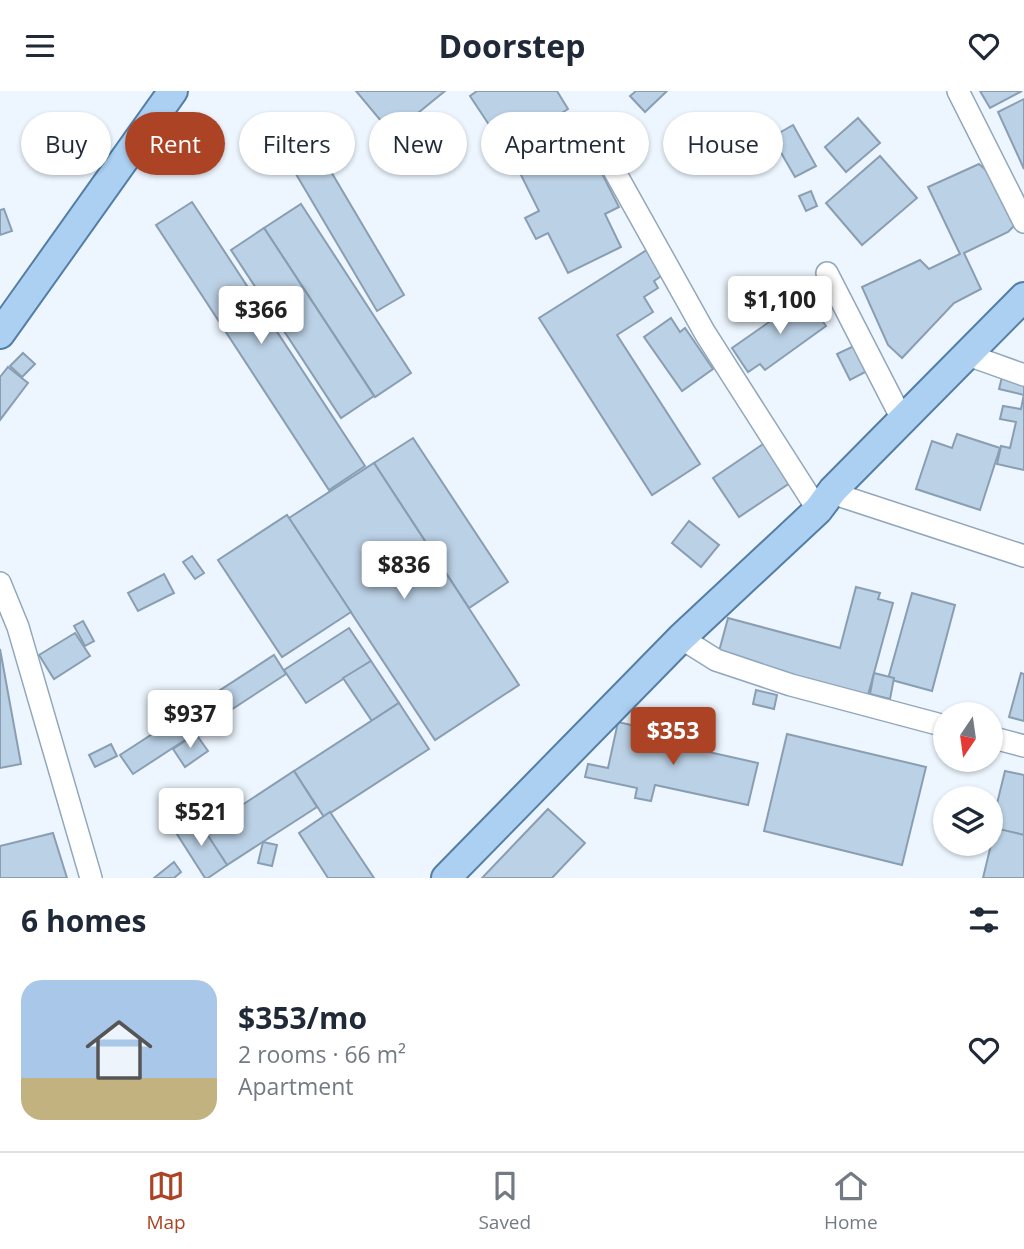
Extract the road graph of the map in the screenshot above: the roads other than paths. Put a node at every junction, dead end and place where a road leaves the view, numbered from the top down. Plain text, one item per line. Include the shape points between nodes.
1 (173, 91) edge
2 (958, 91) edge
3 (617, 175) edge
4 (1024, 222) edge
5 (827, 273) dead end
6 (1024, 297) edge
7 (0, 334) edge
8 (968, 355) junction
9 (1024, 375) edge
10 (902, 419) junction
11 (826, 500) junction
12 (1024, 556) edge
13 (0, 583) edge
14 (681, 638) junction
15 (933, 723) edge
16 (1003, 740) edge
17 (1024, 746) edge
18 (91, 878) edge
19 (446, 878) edge

1 - 7 main road
2 - 4 street
3 - 11 street via 705,333
5 - 10 street
6 - 8 main road
8 - 9 street
8 - 10 main road
10 - 11 main road
11 - 12 street via 844,497
11 - 14 main road
13 - 18 street via 18,627
14 - 15 street via 716,660
14 - 19 main road
16 - 17 street

